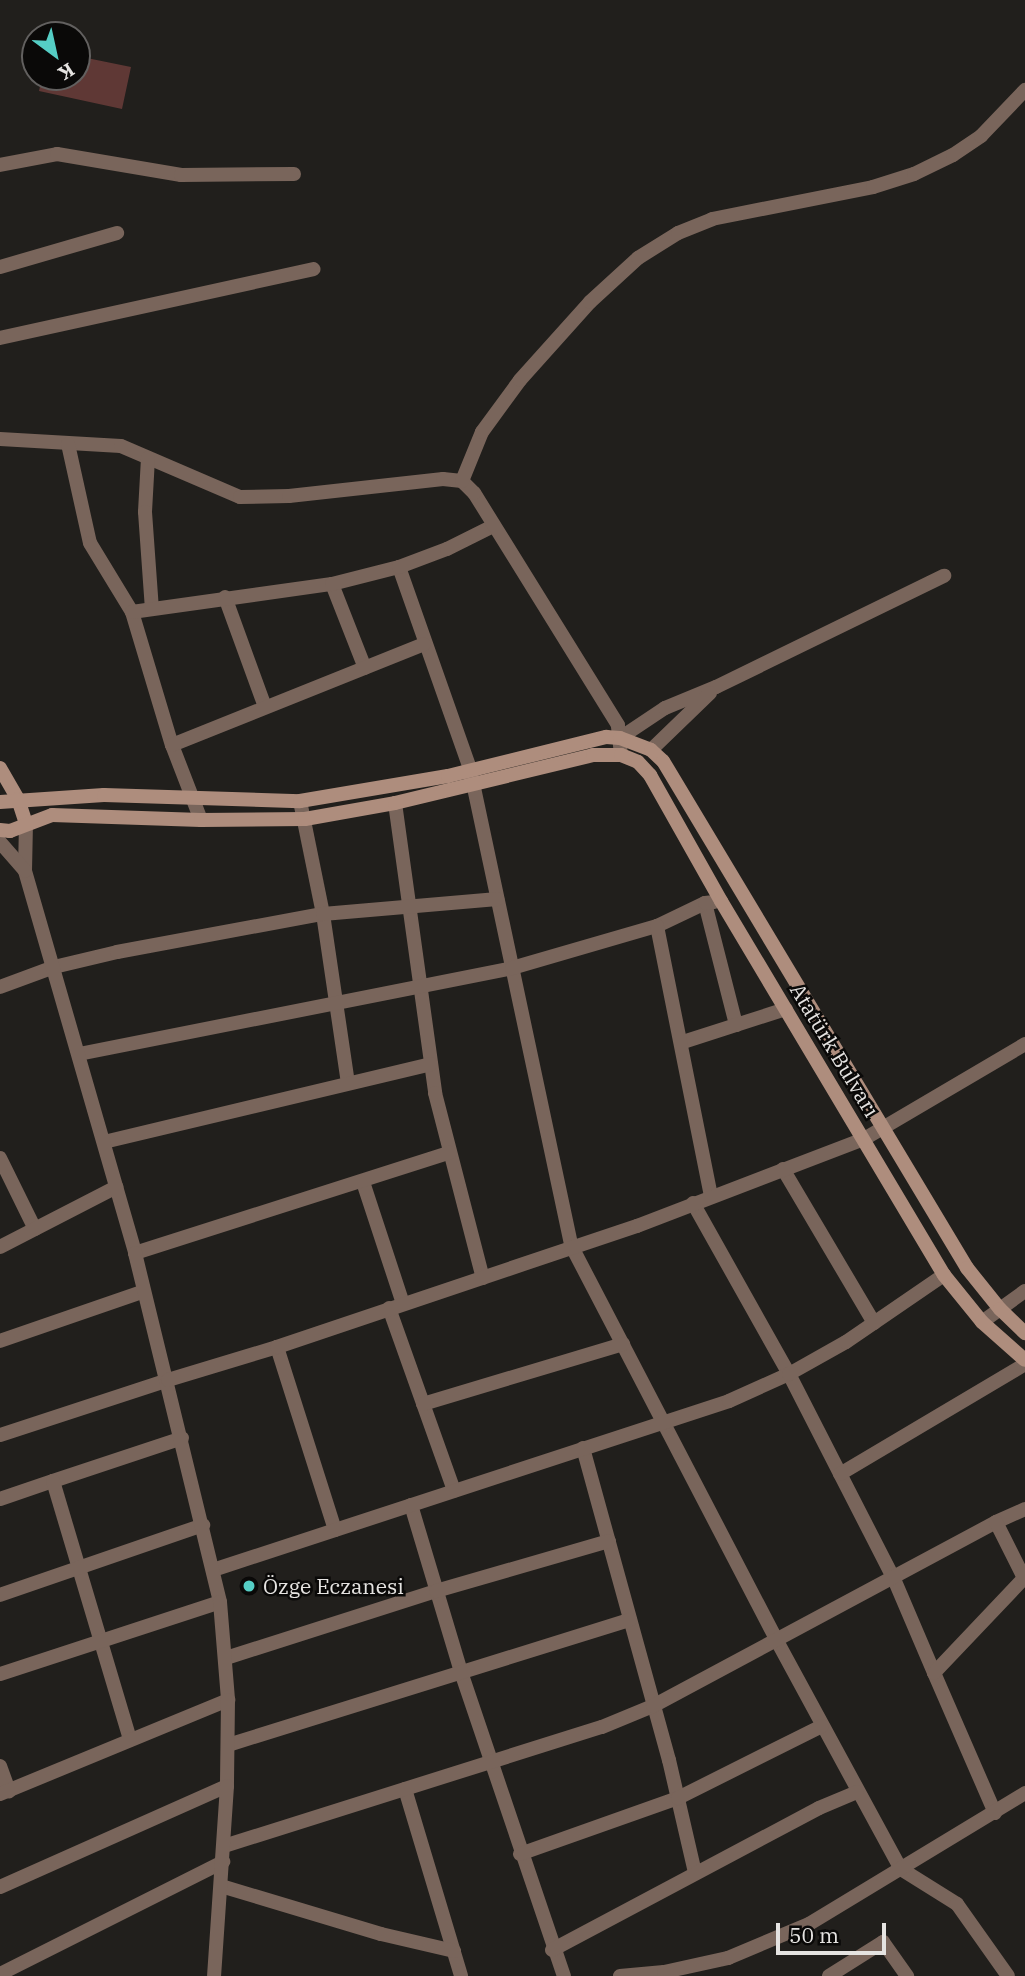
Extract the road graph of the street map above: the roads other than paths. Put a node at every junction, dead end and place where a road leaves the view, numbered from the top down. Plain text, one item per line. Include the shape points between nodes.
1 (1025, 90) edge
2 (0, 165) edge
3 (294, 174) dead end
4 (117, 233) dead end
5 (0, 267) edge
6 (313, 269) dead end
7 (0, 338) edge
8 (0, 439) edge
9 (68, 444) junction
10 (148, 458) junction
11 (461, 481) junction
12 (493, 526) junction
13 (399, 567) junction
14 (944, 576) dead end
15 (332, 584) junction
16 (225, 597) junction
17 (152, 609) junction
18 (132, 612) junction
19 (424, 645) junction
20 (365, 668) junction
21 (716, 687) junction
22 (265, 707) junction
23 (620, 738) junction
24 (173, 745) junction
25 (651, 750) junction
26 (621, 755) junction
27 (0, 768) edge
28 (470, 769) junction
29 (473, 785) junction
30 (18, 799) junction
31 (194, 799) junction
32 (300, 801) junction
33 (0, 802) edge
34 (395, 803) junction
35 (305, 819) junction
36 (201, 820) junction
37 (26, 823) junction
38 (0, 830) edge
39 (0, 842) edge
40 (25, 871) junction
41 (497, 900) junction
42 (721, 901) junction
43 (705, 903) junction
44 (408, 906) junction
45 (323, 914) junction
46 (657, 926) junction
47 (54, 967) junction
48 (512, 968) junction
49 (0, 987) edge
50 (420, 987) junction
51 (336, 1002) junction
52 (786, 1009) junction
53 (736, 1025) junction
54 (683, 1042) junction
55 (1025, 1044) edge
56 (79, 1054) junction
57 (431, 1064) junction
58 (348, 1083) junction
59 (881, 1129) junction
60 (864, 1139) junction
61 (104, 1142) junction
62 (449, 1153) junction
63 (0, 1158) edge
64 (783, 1169) junction
65 (363, 1182) junction
66 (116, 1187) junction
67 (711, 1196) junction
68 (693, 1203) junction
69 (34, 1229) junction
70 (0, 1247) edge
71 (572, 1247) junction
72 (135, 1254) junction
73 (944, 1275) junction
74 (483, 1278) junction
75 (144, 1291) junction
76 (1025, 1291) edge
77 (396, 1306) junction
78 (1000, 1309) junction
79 (982, 1322) junction
80 (874, 1323) junction
81 (1025, 1333) edge
82 (0, 1341) edge
83 (623, 1344) junction
84 (277, 1347) junction
85 (1025, 1362) edge
86 (789, 1374) junction
87 (168, 1380) junction
88 (423, 1404) junction
89 (663, 1421) junction
90 (0, 1435) edge
91 (182, 1438) junction
92 (583, 1448) junction
93 (840, 1474) junction
94 (53, 1481) junction
95 (454, 1491) junction
96 (0, 1499) edge
97 (411, 1505) junction
98 (1025, 1509) edge
99 (996, 1522) junction
100 (202, 1525) junction
101 (335, 1530) junction
102 (609, 1541) junction
103 (79, 1570) junction
104 (213, 1570) junction
105 (1025, 1577) edge
106 (894, 1579) junction
107 (436, 1591) junction
108 (0, 1595) edge
109 (220, 1602) junction
110 (630, 1620) junction
111 (100, 1640) junction
112 (777, 1641) junction
113 (226, 1658) junction
114 (461, 1672) junction
115 (933, 1673) junction
116 (0, 1674) edge
117 (228, 1700) junction
118 (653, 1706) junction
119 (822, 1726) junction
120 (130, 1740) junction
121 (228, 1745) junction
122 (492, 1762) junction
123 (0, 1766) edge
124 (228, 1786) junction
125 (405, 1789) junction
126 (4, 1792) edge
127 (857, 1792) junction
128 (1025, 1793) edge
129 (678, 1798) junction
130 (995, 1813) junction
131 (224, 1846) junction
132 (520, 1854) junction
133 (223, 1862) junction
134 (901, 1868) junction
135 (695, 1873) junction
136 (221, 1886) junction
137 (0, 1887) edge
138 (552, 1950) junction
139 (454, 1951) junction
140 (0, 1974) edge
141 (214, 1976) edge
142 (461, 1976) edge
143 (564, 1976) edge
144 (620, 1976) edge
145 (829, 1976) edge
146 (907, 1976) edge
147 (1008, 1976) edge

1 - 11 street via 981,136 914,174 873,187 712,219 638,258 590,302 520,380 482,432
2 - 3 street via 57,154 181,175
4 - 5 street
6 - 7 street
8 - 9 street
9 - 10 street via 121,446
9 - 18 street via 90,543
10 - 11 street via 240,496
10 - 17 street via 145,512
11 - 12 street via 474,493
12 - 13 street
12 - 23 street via 618,725
13 - 15 street
13 - 19 street
14 - 21 street
15 - 16 street
15 - 20 street
16 - 17 street
16 - 22 street
17 - 18 street
18 - 24 street
19 - 20 street
19 - 28 street
20 - 22 street
21 - 23 street via 665,708
21 - 25 street
22 - 24 street
23 - 25 main road
23 - 26 street
23 - 28 main road via 590,739
24 - 31 street
25 - 59 main road, Atatürk Bulvarı via 663,761
26 - 29 main road via 593,755
26 - 42 main road, Atatürk Bulvarı via 638,762 650,775
27 - 30 main road
28 - 29 street
28 - 32 main road
29 - 34 main road
29 - 41 street
30 - 31 main road via 104,794
30 - 33 main road
30 - 37 main road
31 - 32 main road
31 - 36 street
32 - 35 street
34 - 35 main road
34 - 44 street
35 - 36 main road
35 - 45 street
36 - 37 main road via 52,815
37 - 38 main road via 10,831
37 - 40 street
39 - 40 street
40 - 47 street
41 - 44 street
41 - 48 street
42 - 43 street
42 - 52 main road, Atatürk Bulvarı
43 - 46 street
43 - 53 street
44 - 45 street
44 - 50 street
45 - 47 street
45 - 51 street
46 - 48 street
46 - 54 street
47 - 49 street
47 - 56 street
48 - 50 street
48 - 71 street
50 - 51 street
50 - 57 street
51 - 56 street
51 - 58 street
52 - 53 street
52 - 60 main road, Atatürk Bulvarı
53 - 54 street
54 - 67 street
55 - 59 street
56 - 61 street
57 - 58 street
57 - 62 street
58 - 61 street
59 - 60 street
59 - 78 main road, Atatürk Bulvarı via 967,1268
60 - 64 street
60 - 73 main road, Atatürk Bulvarı
61 - 66 street
62 - 65 street
62 - 74 street
63 - 69 street
64 - 67 street
64 - 80 street
65 - 72 street
65 - 77 street
66 - 69 street
66 - 72 street
67 - 68 street
68 - 71 street
68 - 86 street
69 - 70 street
71 - 74 street
71 - 83 street
72 - 75 street
73 - 79 main road, Atatürk Bulvarı
73 - 80 street
74 - 77 street
75 - 82 street
75 - 87 street
76 - 78 street
77 - 84 street
77 - 88 street
78 - 79 street
78 - 81 main road, Atatürk Bulvarı
79 - 85 main road, Atatürk Bulvarı
80 - 86 street
83 - 88 street
83 - 89 street
84 - 87 street
84 - 101 street
85 - 93 street
86 - 89 street via 729,1401
86 - 93 street
87 - 90 street
87 - 91 street
88 - 95 street
89 - 92 street
89 - 112 street
91 - 94 street
91 - 100 street
92 - 95 street
92 - 102 street
93 - 106 street
94 - 96 street
94 - 103 street
95 - 97 street
97 - 101 street
97 - 107 street
98 - 99 street
99 - 105 street
99 - 106 street
100 - 103 street
100 - 104 street
101 - 104 street
102 - 107 street
102 - 110 street
103 - 108 street
103 - 111 street
104 - 109 street
105 - 115 street
106 - 112 street
106 - 115 street
107 - 113 street
107 - 114 street
109 - 111 street
109 - 113 street
110 - 114 street
110 - 118 street
111 - 116 street
111 - 120 street
112 - 118 street
112 - 119 street
113 - 117 street
114 - 121 street
114 - 122 street
115 - 130 street
117 - 120 street
117 - 121 street
118 - 122 street
118 - 129 street
119 - 127 street
119 - 129 street
120 - 126 street
121 - 124 street
122 - 125 street
122 - 132 street
123 - 126 street
124 - 131 street
124 - 137 street
125 - 131 street
125 - 139 street
127 - 134 street
127 - 135 street
128 - 130 street
129 - 132 street
129 - 135 street
130 - 134 street
131 - 133 street
132 - 138 street
133 - 136 street
133 - 140 street
134 - 144 street via 809,1924 728,1958
134 - 147 street via 957,1905
135 - 138 street
136 - 139 street
136 - 141 street
138 - 143 street
139 - 142 street
145 - 146 street via 883,1942

